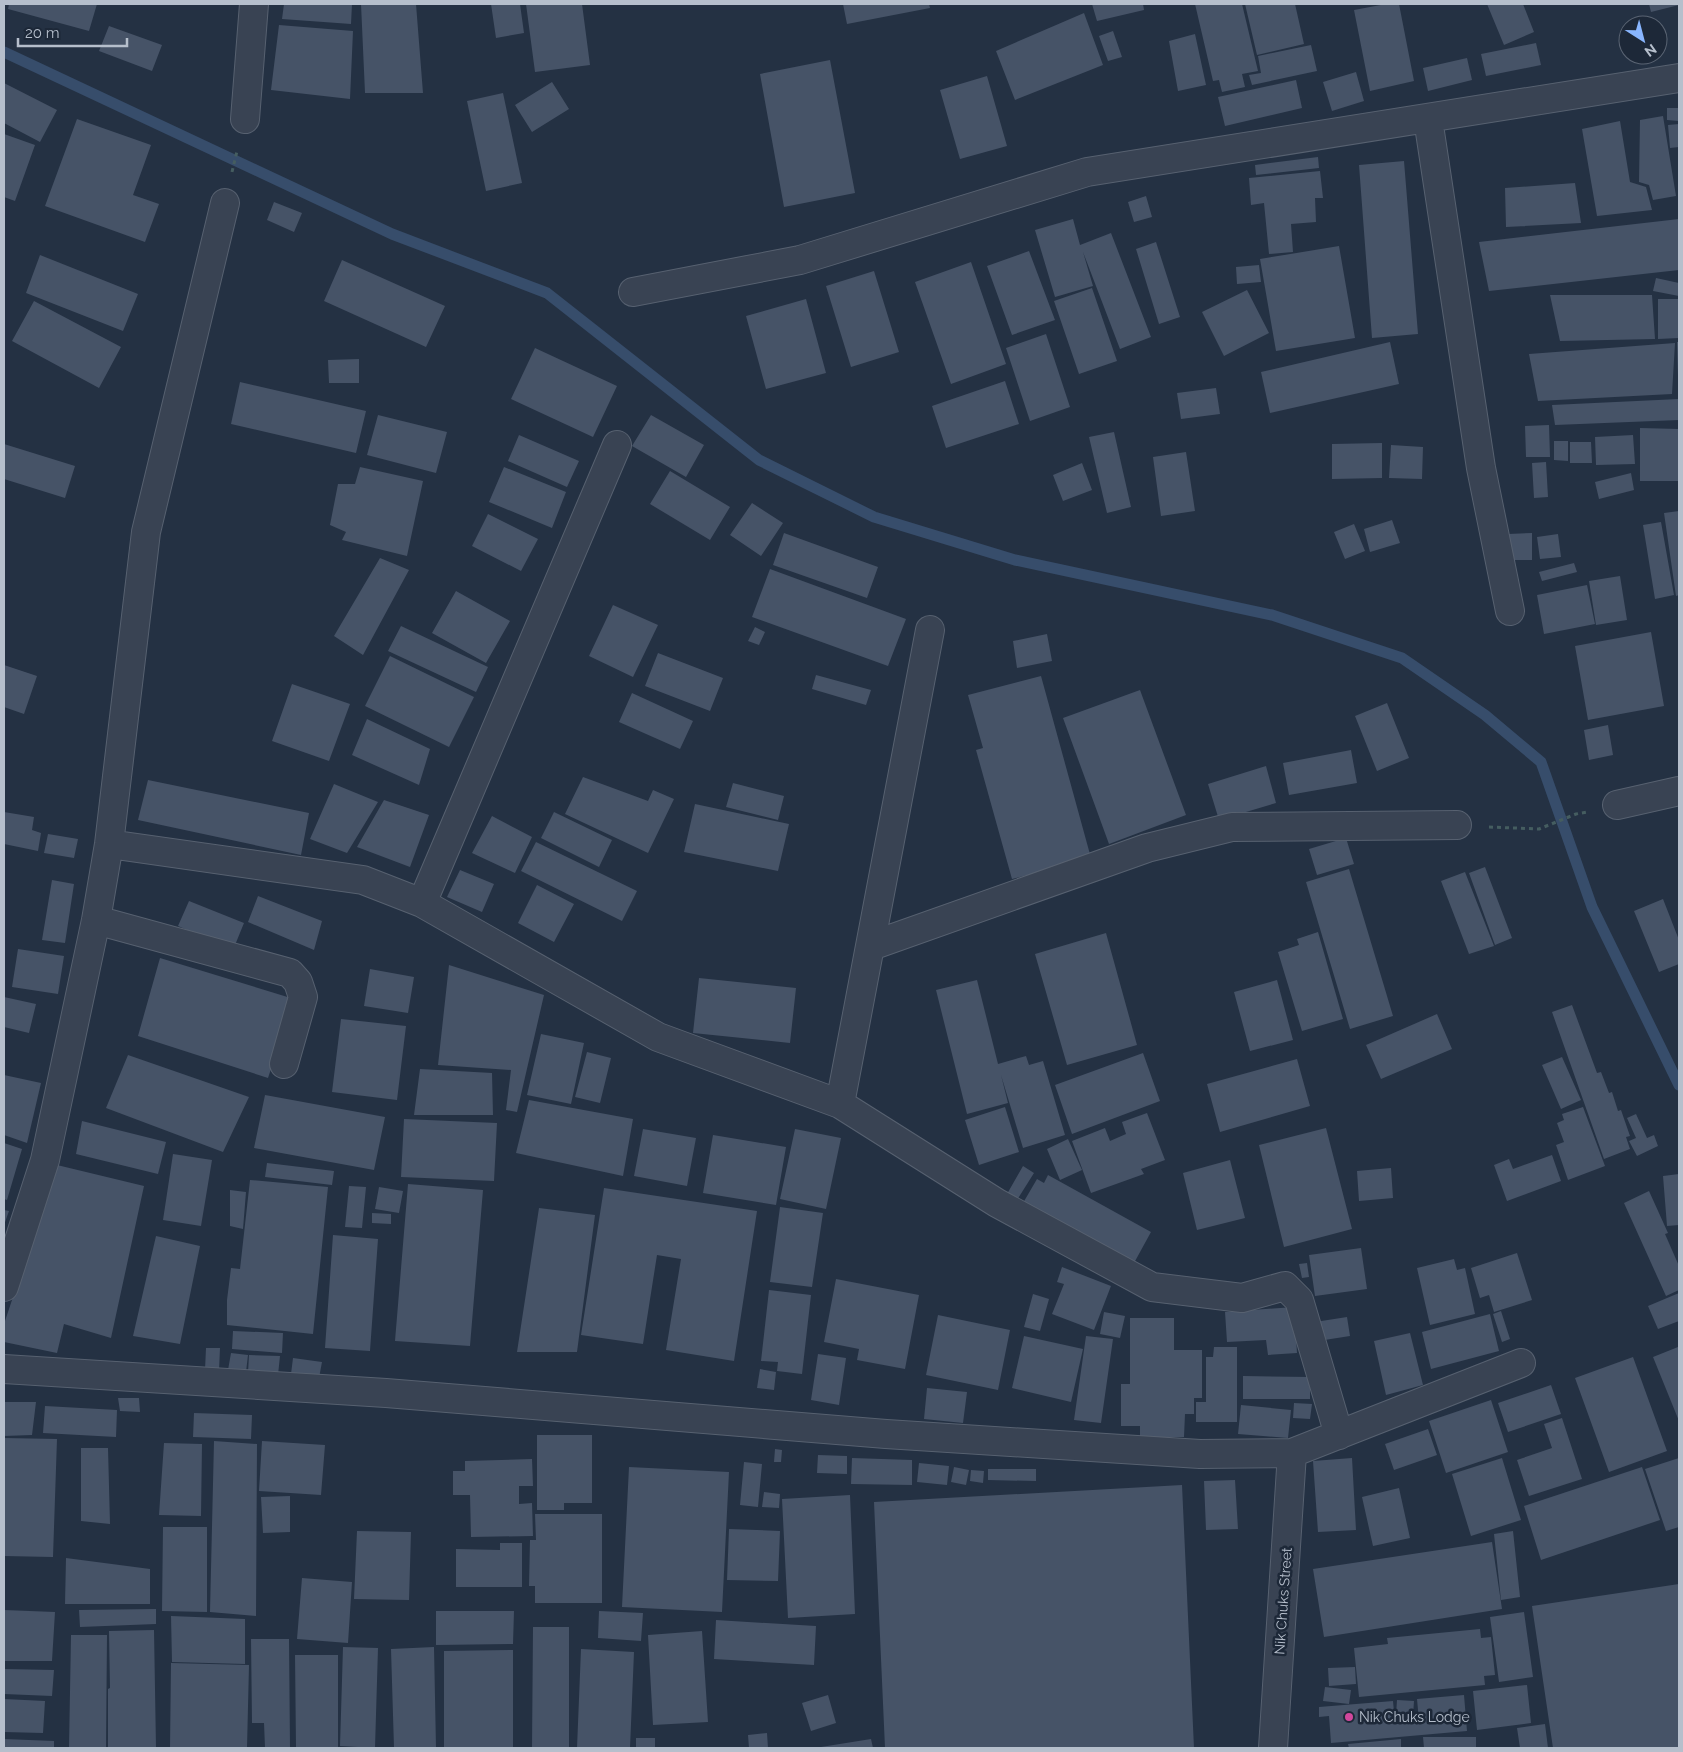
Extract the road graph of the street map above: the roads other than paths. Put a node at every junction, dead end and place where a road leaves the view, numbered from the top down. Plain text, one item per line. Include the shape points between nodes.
1 (254, 4) edge
2 (1679, 78) edge
3 (245, 119) road end
4 (1428, 119) junction
5 (225, 203) road end
6 (633, 292) dead end
7 (617, 445) dead end
8 (1510, 611) dead end
9 (930, 630) dead end
10 (1679, 791) edge
11 (1616, 805) dead end
12 (1457, 825) road end
13 (109, 844) junction
14 (422, 903) junction
15 (96, 920) junction
16 (871, 946) junction
17 (284, 1064) dead end
18 (840, 1104) junction
19 (4, 1287) edge
20 (1521, 1364) dead end
21 (4, 1369) edge
22 (1339, 1435) junction
23 (1292, 1453) junction
24 (1273, 1748) edge

1 - 3 street
2 - 4 street
4 - 6 street via 1086,172 800,260
4 - 8 street via 1481,468
5 - 13 street via 146,532
7 - 14 street
9 - 16 street
10 - 11 street
12 - 16 street via 1232,827 1147,848
13 - 14 street via 363,880
13 - 15 street
14 - 18 street via 658,1037
15 - 17 street via 290,973 298,982 303,997
15 - 19 street via 45,1160
16 - 18 street
18 - 22 street via 997,1203 1152,1287 1242,1298 1285,1286 1299,1300
20 - 22 street
21 - 23 street via 386,1393 886,1434 1200,1454
22 - 23 street
23 - 24 street, Nik Chuks Street

